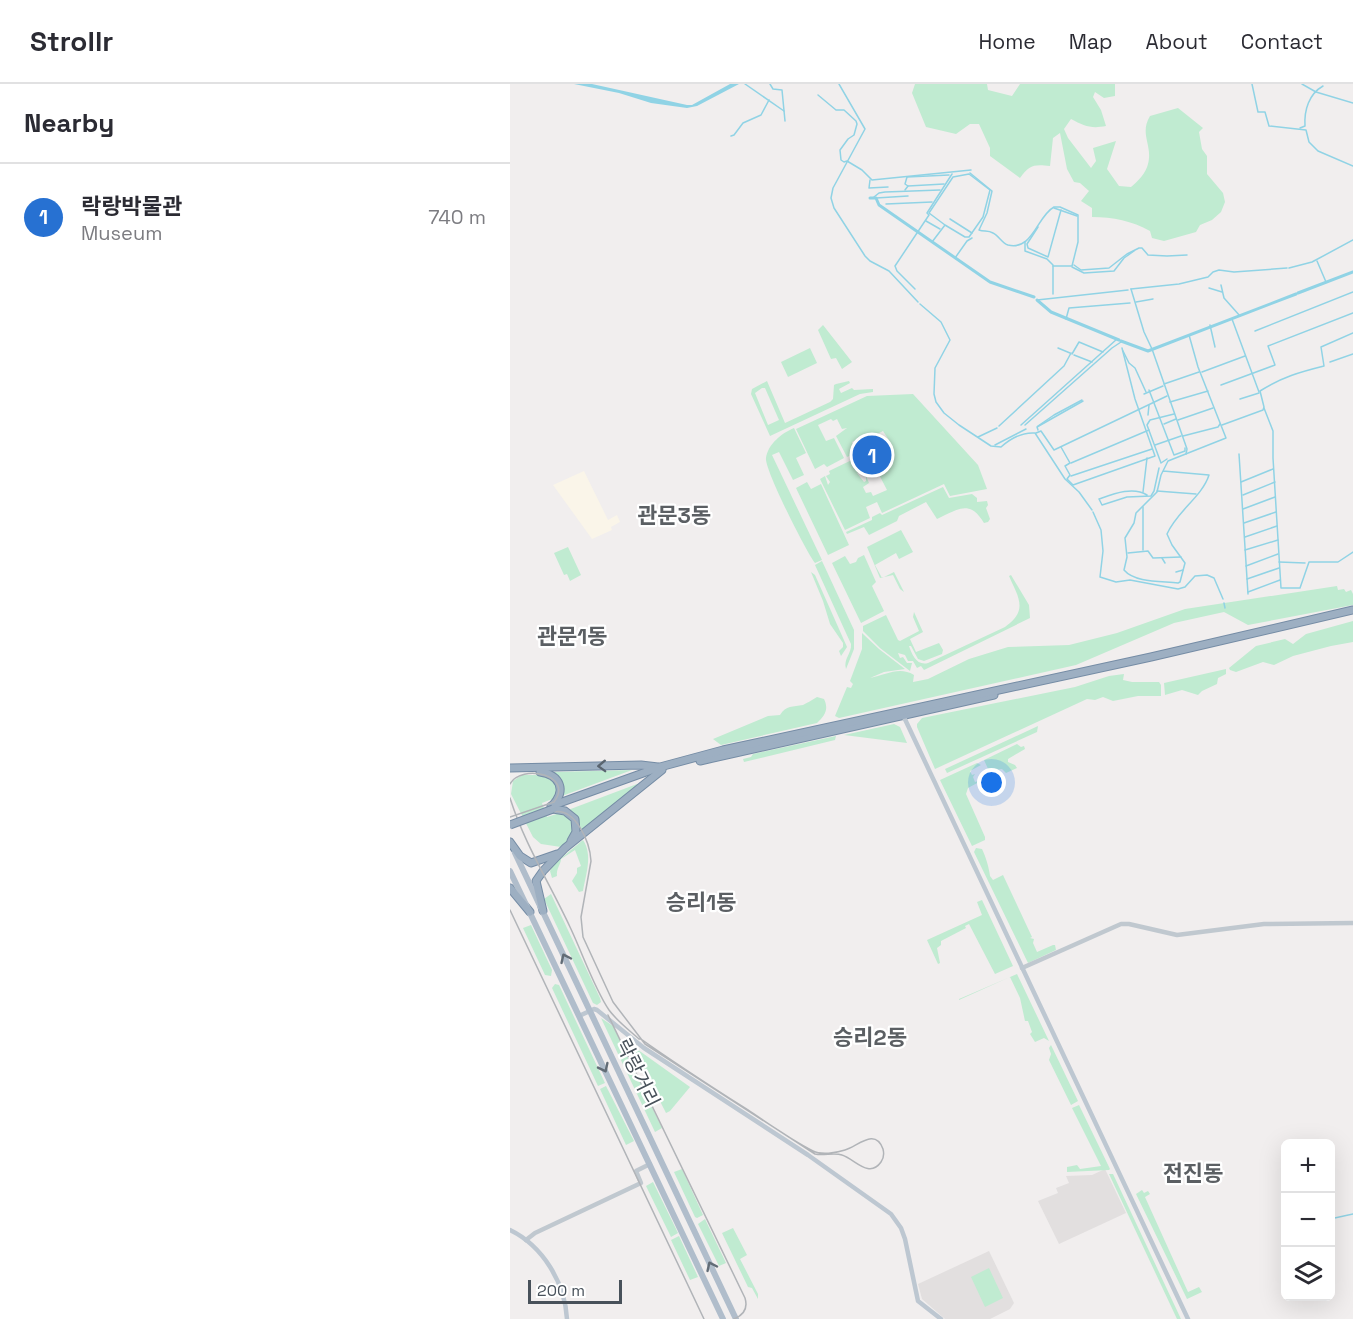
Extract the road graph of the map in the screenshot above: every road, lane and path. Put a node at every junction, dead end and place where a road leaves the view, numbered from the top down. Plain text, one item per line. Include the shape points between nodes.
1 (1353, 610) edge
2 (1353, 615) edge
3 (1182, 652) junction
4 (902, 712) junction
5 (661, 769) junction
6 (510, 770) edge
7 (552, 808) junction
8 (510, 822) edge
9 (510, 842) edge
10 (562, 850) junction
11 (510, 871) edge
12 (510, 888) edge
13 (543, 911) junction
14 (530, 912) junction
15 (1353, 923) edge
16 (1022, 968) junction
17 (589, 1011) junction
18 (579, 1016) junction
19 (650, 1164) junction
20 (510, 1230) edge
21 (526, 1240) junction
22 (567, 1319) edge
23 (723, 1319) edge
24 (736, 1319) edge
25 (941, 1319) edge
26 (1188, 1319) edge

1 - 3 highway
2 - 3 highway
3 - 4 highway
4 - 5 highway via 723,750
4 - 16 main road
5 -> 6 highway via 641,765
5 - 7 highway
5 - 10 highway
6 - 7 highway via 552,775 560,791
7 - 8 highway, bridge
7 - 10 highway via 565,810 575,819 576,832
9 - 10 highway via 531,863
9 - 13 main road, 락랑거리
10 - 13 highway via 536,881
11 - 14 main road, 락랑거리
12 - 14 highway
17 -> 13 main road, 락랑거리
14 - 18 main road, 락랑거리
15 - 16 street via 1264,924 1177,935 1121,924
16 - 26 main road
17 - 18 main road
24 -> 17 main road, 락랑거리
17 - 25 main road via 597,1010 644,1048 891,1214 905,1239 918,1301
18 -> 19 main road, 락랑거리
19 - 21 street via 636,1171 641,1183
19 - 23 main road, 락랑거리
20 - 21 main road
21 - 22 main road via 555,1275

